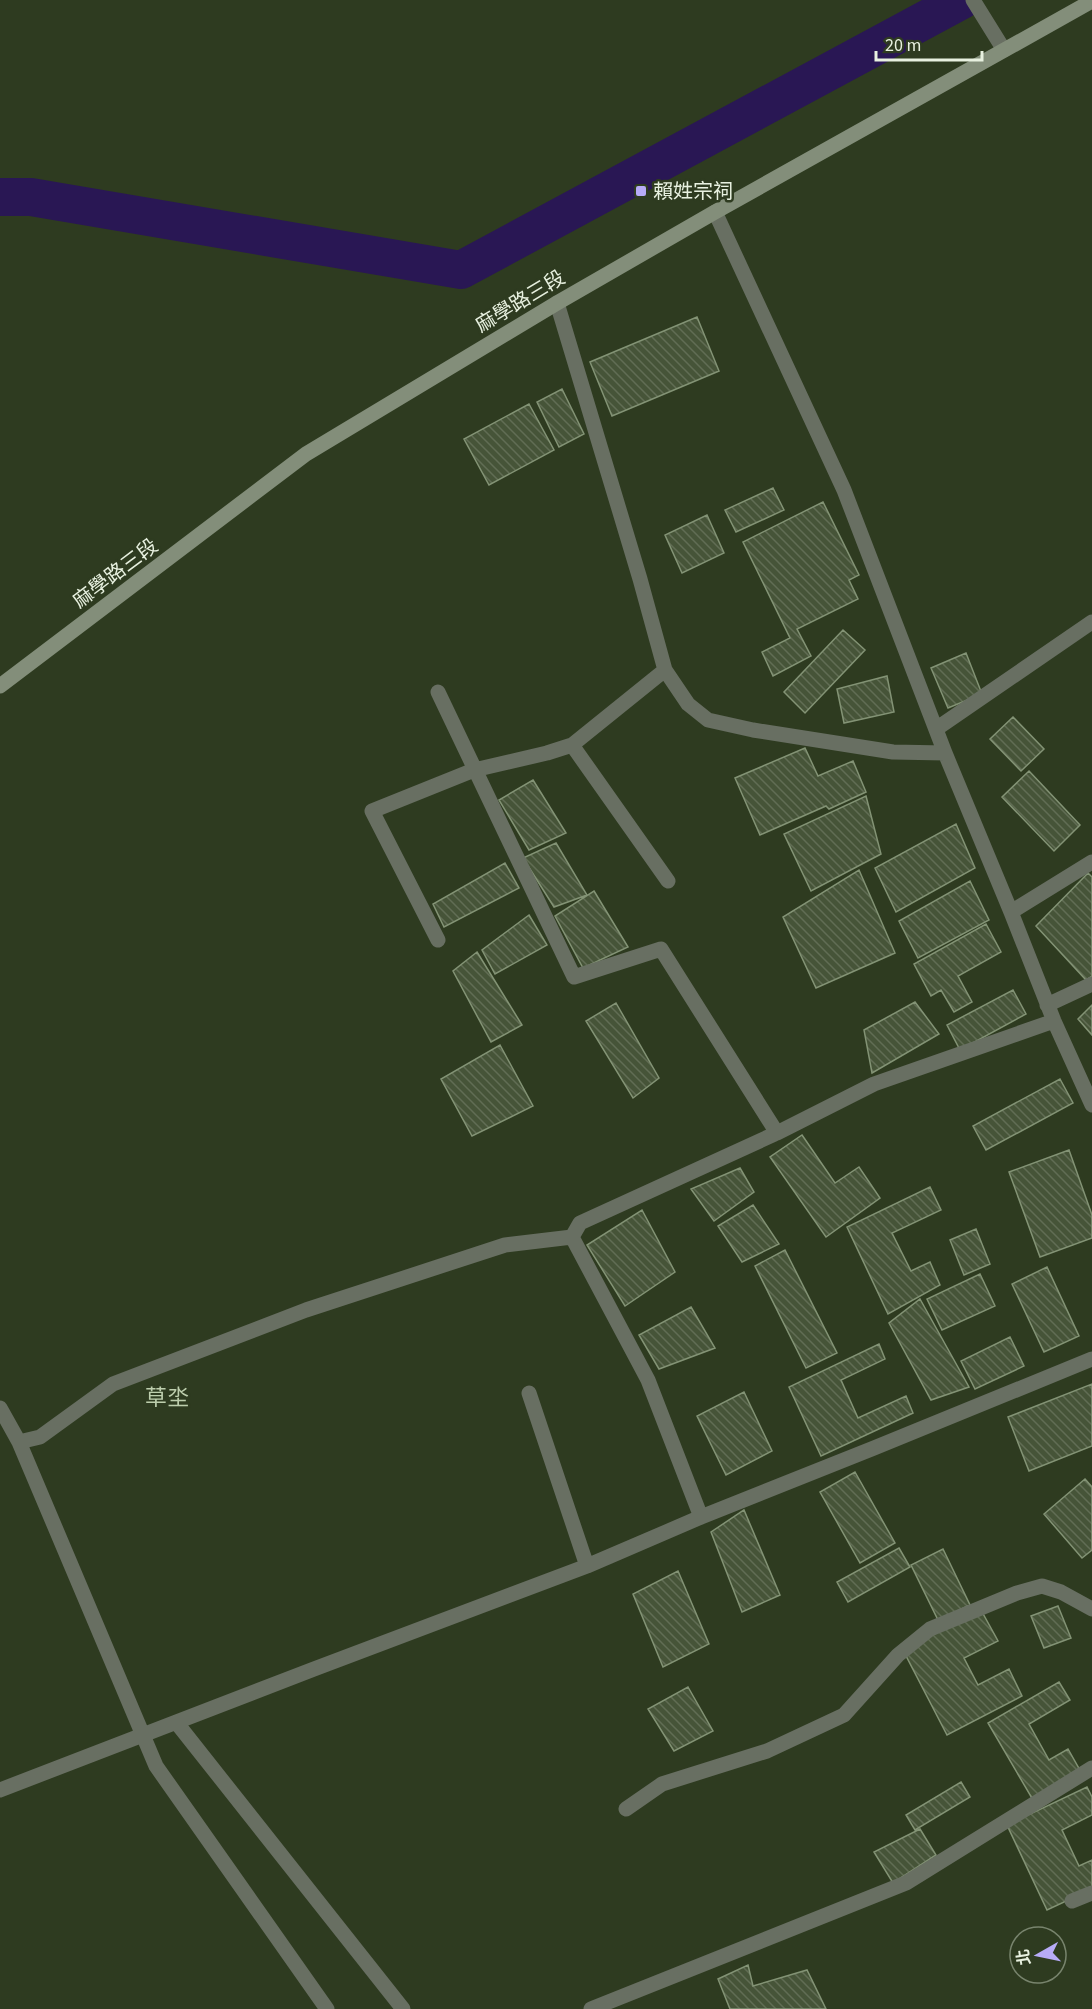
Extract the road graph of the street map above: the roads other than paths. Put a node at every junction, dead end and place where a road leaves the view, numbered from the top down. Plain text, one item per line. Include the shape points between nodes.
1 (973, 0) edge
2 (1092, 1) edge
3 (1004, 50) junction
4 (715, 212) junction
5 (557, 303) junction
6 (1092, 622) edge
7 (665, 670) junction
8 (0, 686) edge
9 (438, 692) dead end
10 (936, 729) junction
11 (572, 745) junction
12 (945, 753) junction
13 (474, 770) junction
14 (1092, 862) edge
15 (668, 881) dead end
16 (1011, 912) junction
17 (438, 940) dead end
18 (1092, 984) edge
19 (1047, 1005) junction
20 (1054, 1021) junction
21 (1092, 1104) edge
22 (777, 1133) junction
23 (572, 1237) junction
24 (1092, 1359) edge
25 (529, 1393) dead end
26 (0, 1408) edge
27 (19, 1442) junction
28 (701, 1517) junction
29 (587, 1566) junction
30 (1092, 1609) edge
31 (176, 1722) junction
32 (144, 1735) junction
33 (1092, 1768) edge
34 (0, 1790) edge
35 (626, 1809) dead end
36 (1092, 1893) edge
37 (1072, 1901) dead end
38 (327, 2009) edge
39 (403, 2009) edge
40 (591, 2009) edge

1 - 3 lane
2 - 3 main road, 麻學路三段
3 - 4 main road, 麻學路三段
4 - 5 main road, 麻學路三段
4 - 10 lane via 844,490
5 - 7 lane
5 - 8 main road, 麻學路三段 via 306,454
6 - 10 lane
7 - 11 lane
7 - 12 lane via 688,704 708,720 893,752
9 - 13 lane
10 - 12 lane
11 - 13 lane
11 - 15 lane
12 - 16 lane
13 - 17 lane via 372,811
13 - 22 lane via 574,977 662,948
14 - 16 lane
16 - 19 lane
18 - 19 lane
19 - 20 lane
20 - 21 lane
20 - 22 lane via 874,1084
22 - 23 lane via 580,1223
23 - 27 lane via 505,1245 306,1310 113,1384 40,1437
23 - 28 lane via 648,1380
24 - 28 lane
25 - 29 lane
26 - 27 lane
27 - 32 lane
28 - 29 lane
29 - 31 lane
30 - 35 lane via 1042,1586 930,1629 898,1655 844,1715 767,1751 662,1784
31 - 32 lane
31 - 39 lane
32 - 34 lane
32 - 38 lane via 156,1766
33 - 40 lane via 906,1883
36 - 37 lane

